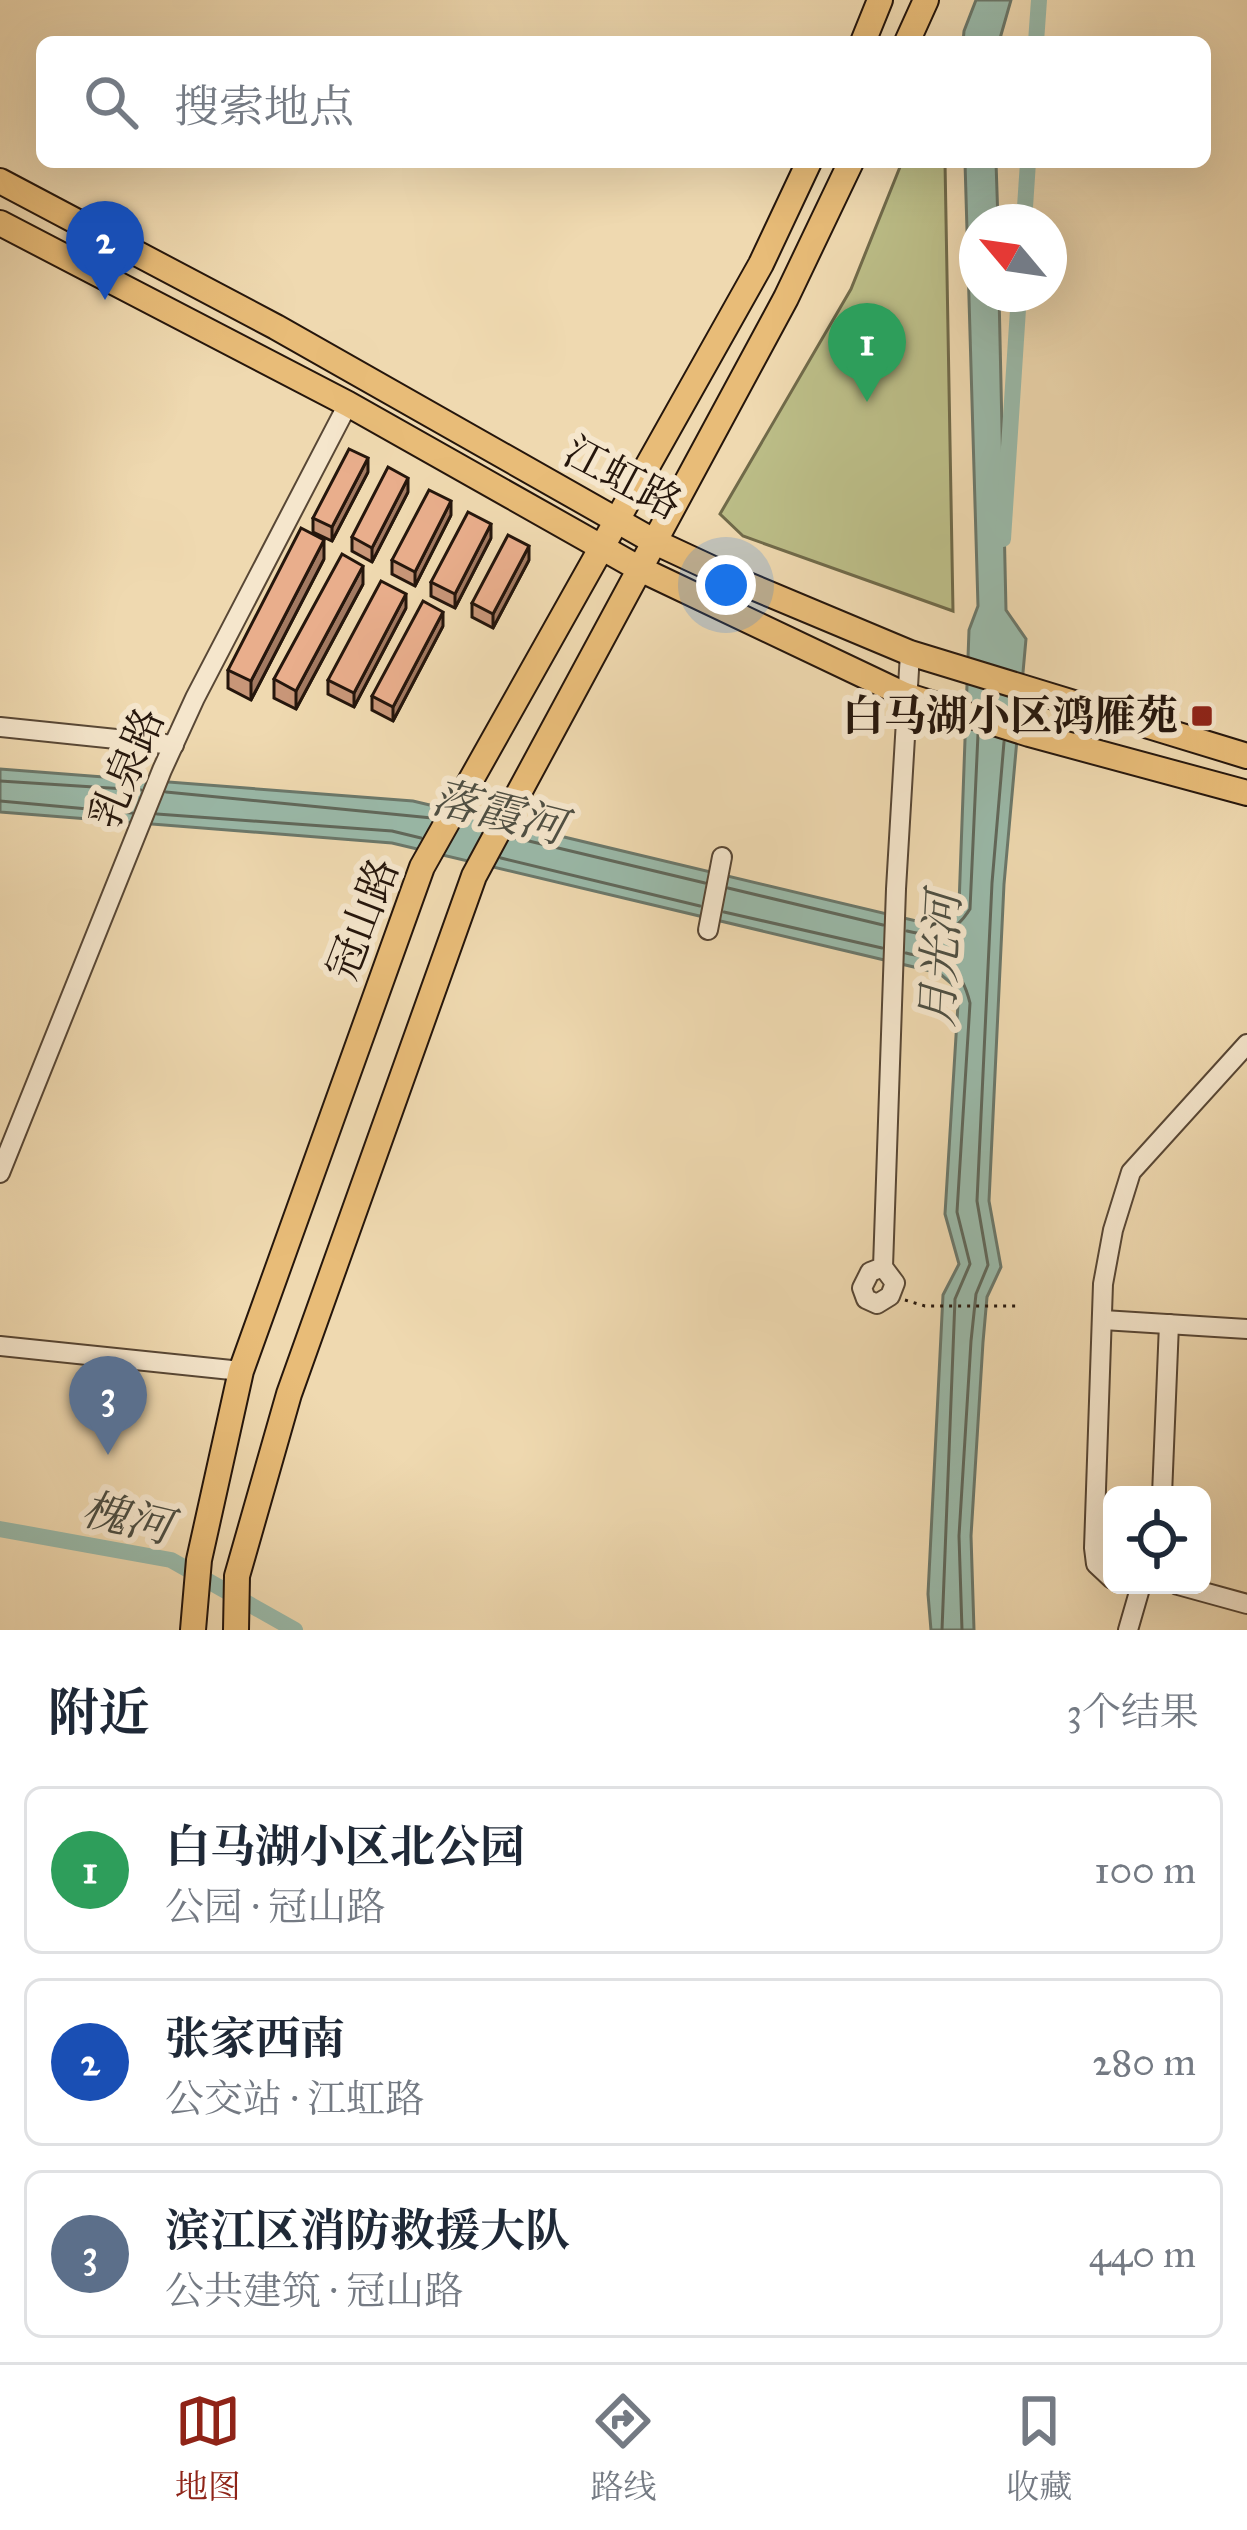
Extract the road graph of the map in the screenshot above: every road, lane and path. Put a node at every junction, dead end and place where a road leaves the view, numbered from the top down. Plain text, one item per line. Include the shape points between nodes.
1 (880, 0) edge
2 (926, 0) edge
3 (865, 36) edge
4 (910, 36) edge
5 (806, 168) edge
6 (848, 168) edge
7 (0, 181) edge
8 (0, 223) edge
9 (348, 404) junction
10 (617, 521) junction
11 (655, 542) junction
12 (603, 547) junction
13 (640, 569) junction
14 (910, 653) junction
15 (905, 694) junction
16 (0, 727) edge
17 (174, 745) junction
18 (1247, 756) edge
19 (1247, 793) edge
20 (722, 857) dead end
21 (708, 931) dead end
22 (1247, 1044) edge
23 (0, 1172) edge
24 (883, 1267) dead end
25 (925, 1306) dead end
26 (1016, 1306) dead end
27 (1103, 1320) junction
28 (1169, 1324) junction
29 (1247, 1329) edge
30 (0, 1346) edge
31 (241, 1371) junction
32 (1162, 1486) edge
33 (1103, 1571) edge
34 (1135, 1594) edge
35 (1211, 1594) edge
36 (1247, 1604) edge
37 (194, 1624) edge
38 (236, 1630) edge
39 (1128, 1630) edge

1 - 3 main road
2 - 4 main road
5 - 10 main road, 冠山路
6 - 11 main road, 冠山路
7 - 10 main road, 江虹路
8 - 9 main road, 江虹路
9 - 12 main road, 江虹路
9 - 17 street, 乳泉路
10 - 11 main road, 江虹路
10 - 12 main road, 冠山路
11 - 13 main road, 冠山路
11 - 14 main road, 江虹路
12 - 13 main road, 江虹路
12 - 31 main road, 冠山路 via 422,867
13 - 15 main road, 江虹路
13 - 38 main road, 冠山路 via 474,876 289,1394 237,1576
14 - 15 street
14 - 18 main road, 江虹路
15 - 19 main road, 江虹路
15 - 24 street
16 - 17 street
17 - 23 street, 乳泉路
20 - 21 street
22 - 27 street via 1131,1172 1113,1230
25 - 26 path
27 - 28 street
27 - 33 street via 1094,1548
28 - 29 street
28 - 32 street
30 - 31 street
31 - 37 main road, 冠山路 via 199,1560
34 - 39 street
35 - 36 street

